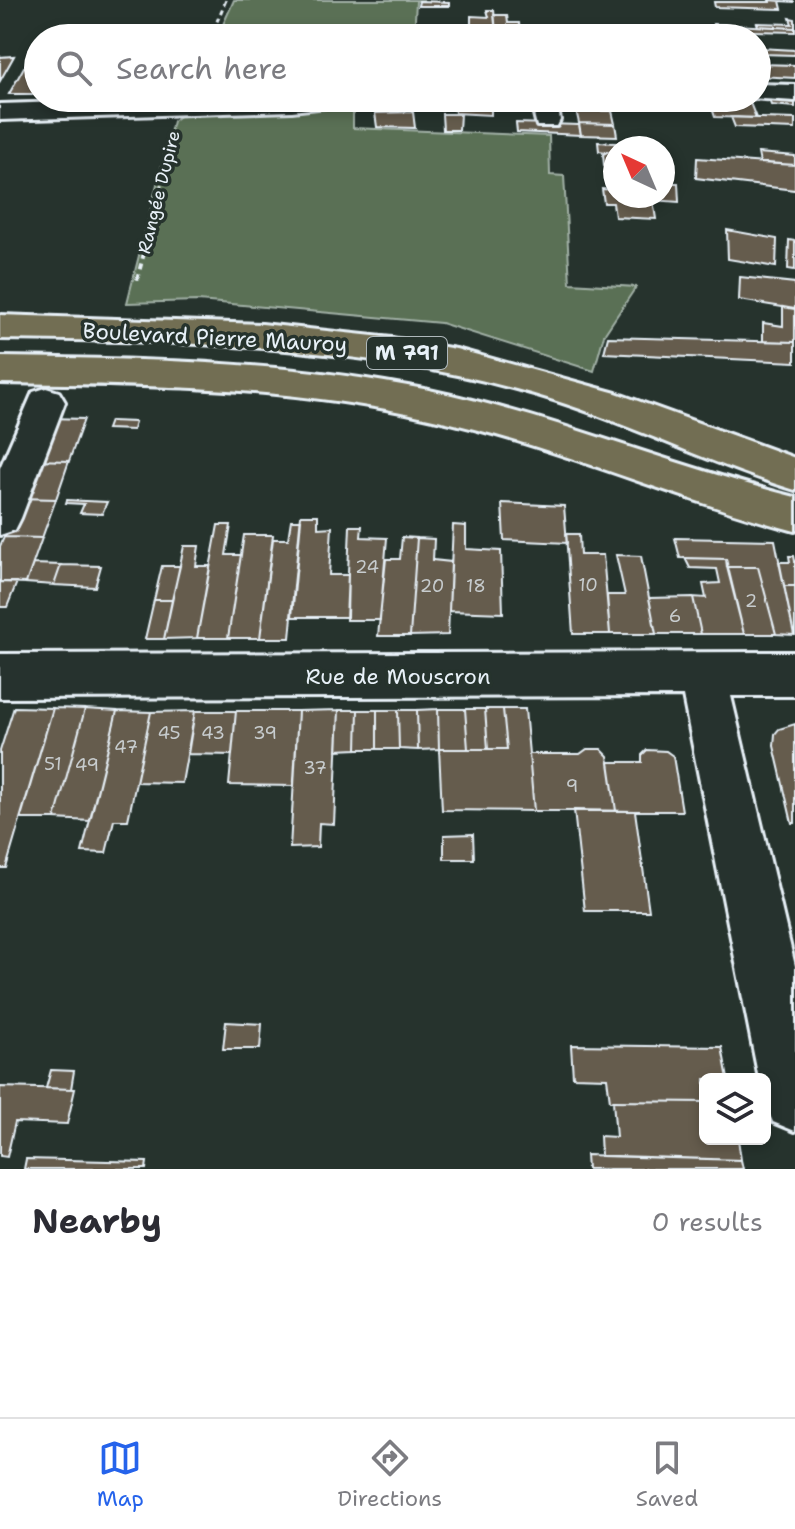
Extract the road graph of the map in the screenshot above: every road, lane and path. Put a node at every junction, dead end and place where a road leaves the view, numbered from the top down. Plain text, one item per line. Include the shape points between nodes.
1 (226, 0) edge
2 (216, 24) edge
3 (771, 92) edge
4 (795, 93) edge
5 (24, 111) edge
6 (0, 112) edge
7 (180, 112) edge
8 (137, 280) dead end
9 (0, 327) edge
10 (0, 370) edge
11 (46, 402) dead end
12 (795, 474) edge
13 (795, 514) edge
14 (0, 518) edge
15 (795, 674) edge
16 (0, 676) edge
17 (703, 676) junction
18 (795, 1100) edge

1 - 2 path
3 - 4 street
5 - 6 street
7 - 8 path, Rangée Dupire
9 - 12 main road, Boulevard Pierre Mauroy / M 791 via 277,337 412,354 580,395
10 - 13 main road, Boulevard Pierre Mauroy / M 791 via 242,380 389,396 504,423 706,491
11 - 14 street
15 - 17 street, Rue de Mouscron
16 - 17 street, Rue de Mouscron
17 - 18 street

